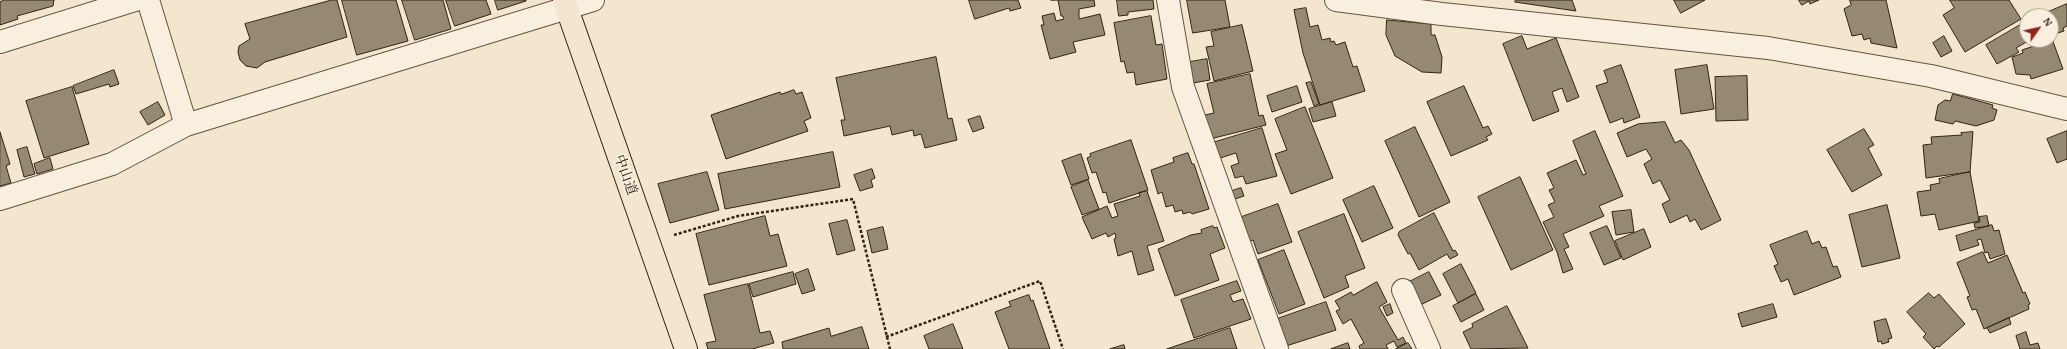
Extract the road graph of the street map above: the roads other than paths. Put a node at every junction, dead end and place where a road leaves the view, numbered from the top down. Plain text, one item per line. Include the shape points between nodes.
1 (136, 0) edge
2 (148, 0) edge
3 (593, 0) edge
4 (1168, 0) edge
5 (1336, 0) edge
6 (565, 4) edge
7 (0, 42) edge
8 (2067, 109) edge
9 (186, 125) junction
10 (0, 199) edge
11 (1403, 290) dead end
12 (686, 349) edge
13 (1277, 349) edge
14 (1429, 349) edge

1 - 7 street
2 - 9 street
3 - 6 street
4 - 13 street via 1183,87
5 - 8 street via 1442,14 1768,48 1931,76
6 - 9 street
6 - 12 highway, 中山道
9 - 10 street via 112,164
11 - 14 street

